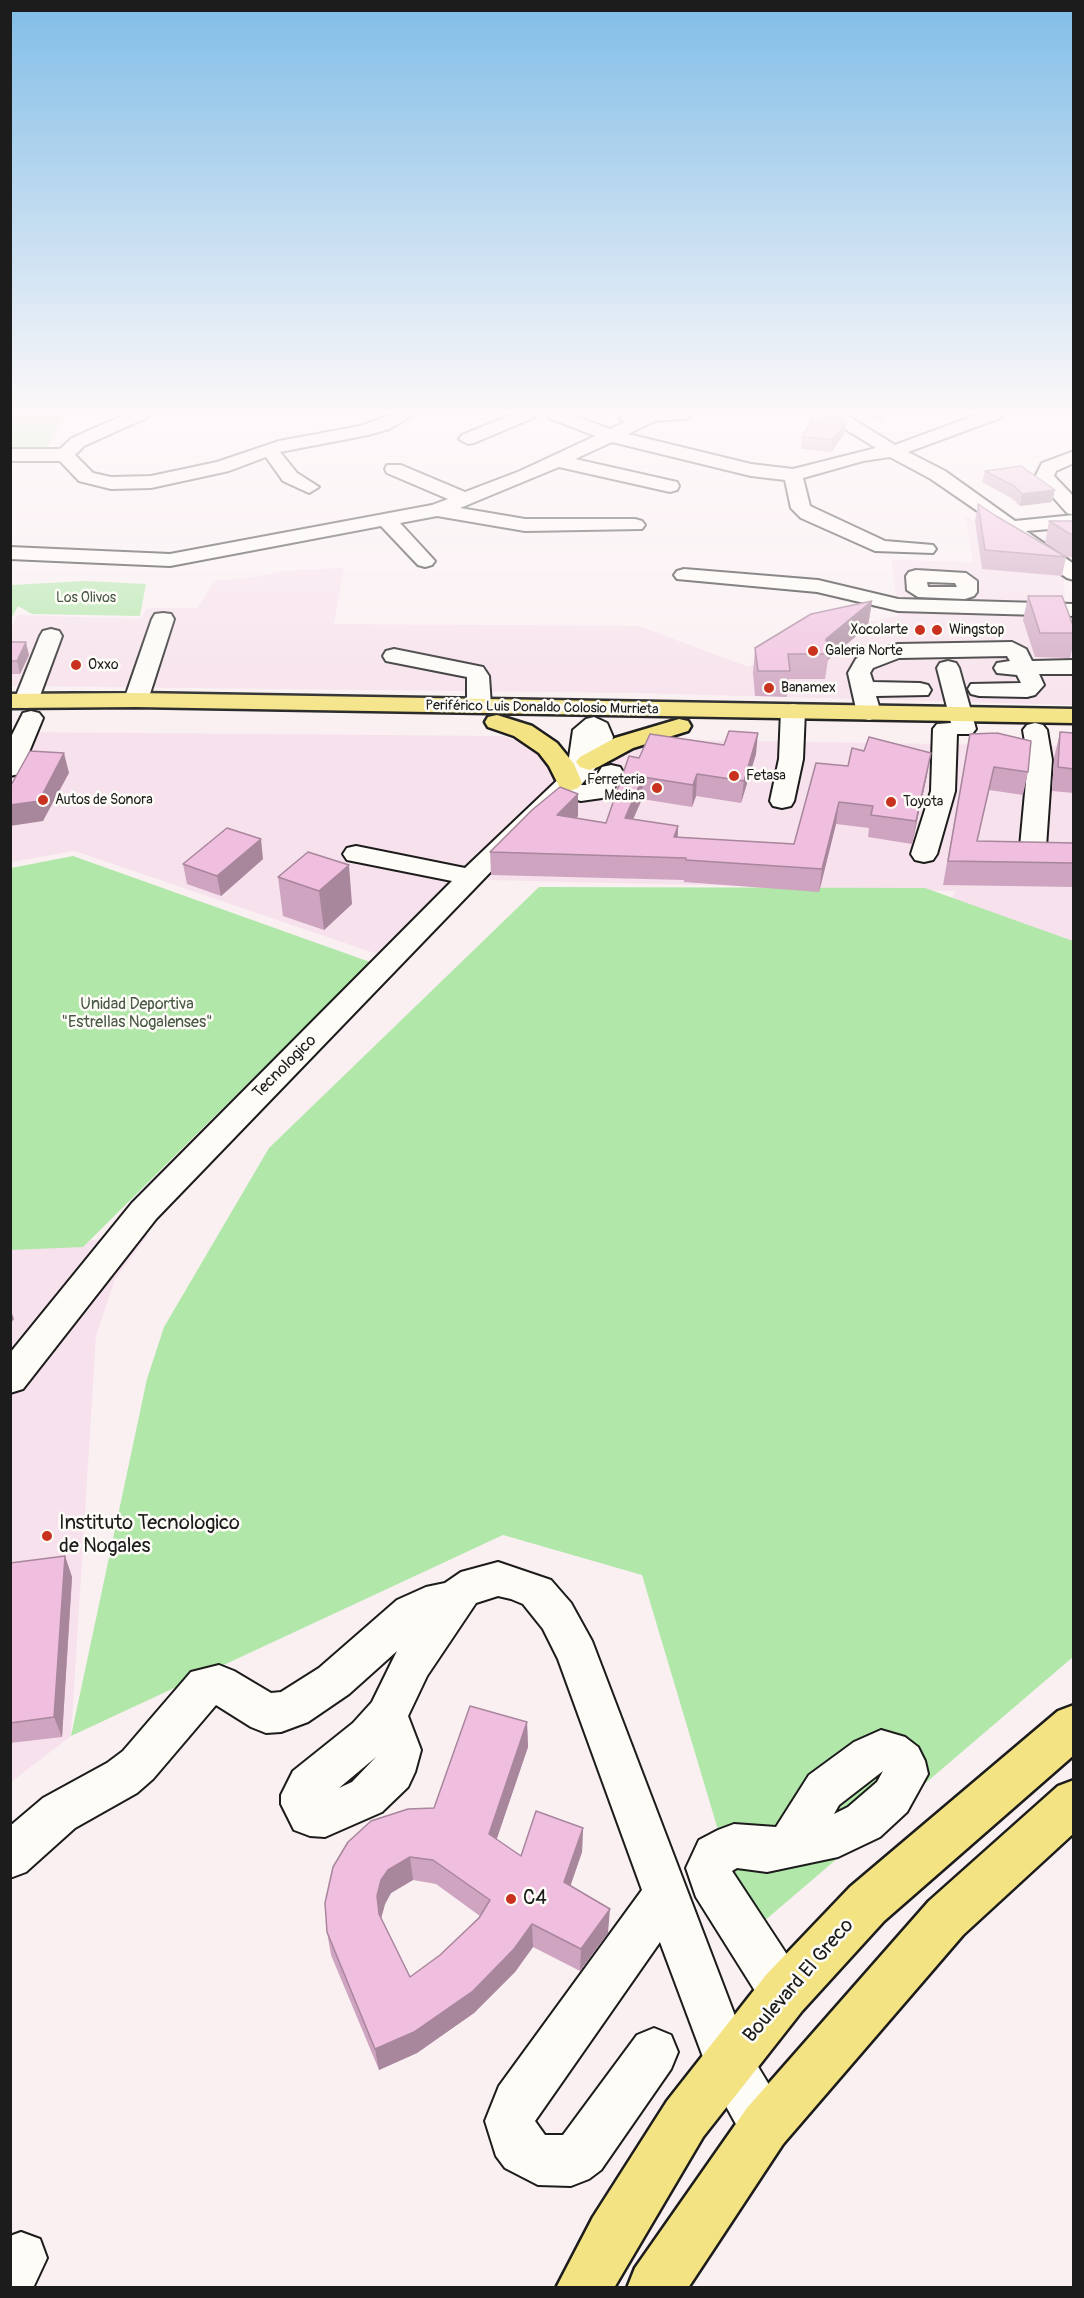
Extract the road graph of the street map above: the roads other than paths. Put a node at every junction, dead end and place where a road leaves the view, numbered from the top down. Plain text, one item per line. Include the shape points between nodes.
1 (379, 521) edge
2 (387, 521) edge
3 (503, 521) edge
4 (824, 521) edge
5 (997, 521) edge
6 (1073, 521) edge
7 (635, 525) dead end
8 (1012, 532) junction
9 (926, 549) dead end
10 (10, 553) edge
11 (425, 561) dead end
12 (1074, 574) edge
13 (684, 575) dead end
14 (926, 605) junction
15 (1074, 610) edge
16 (1074, 618) edge
17 (163, 619) dead end
18 (51, 636) dead end
19 (394, 656) dead end
20 (1074, 667) edge
21 (948, 668) junction
22 (1024, 668) junction
23 (862, 679) junction
24 (979, 689) dead end
25 (920, 690) dead end
26 (136, 700) junction
27 (479, 706) junction
28 (19, 710) edge
29 (869, 712) junction
30 (502, 714) junction
31 (1074, 717) edge
32 (686, 718) junction
33 (793, 719) junction
34 (594, 724) junction
35 (956, 724) junction
36 (1035, 730) junction
37 (1074, 730) edge
38 (10, 769) edge
39 (583, 775) junction
40 (782, 801) dead end
41 (1033, 847) edge
42 (356, 854) dead end
43 (924, 854) dead end
44 (473, 876) junction
45 (10, 1379) edge
46 (456, 1598) junction
47 (387, 1716) dead end
48 (1074, 1726) edge
49 (1074, 1802) edge
50 (789, 1847) dead end
51 (10, 1856) edge
52 (666, 1895) junction
53 (784, 1993) junction
54 (654, 2052) dead end
55 (729, 2064) junction
56 (765, 2126) junction
57 (584, 2288) edge
58 (655, 2288) edge

1 - 10 street via 170,560
2 - 11 street
3 - 7 street via 525,525
4 - 9 street via 882,547
5 - 8 street
6 - 8 street
8 - 12 street
13 - 14 street via 818,586 867,610
14 - 15 street
14 - 16 street
17 - 26 street
18 - 28 street
19 - 27 street via 475,672
20 - 22 street
21 - 22 street
21 - 23 street
21 - 35 street
22 - 23 street via 1018,654 1004,648 898,651 871,659
22 - 24 street via 1033,685 1030,689
23 - 25 street
23 - 29 street
26 - 27 main road, Periférico Luis Donaldo Colosio Murrieta
26 - 28 main road, Periférico Luis Donaldo Colosio Murrieta
27 - 30 main road, Periférico Luis Donaldo Colosio Murrieta
28 - 30 main road, Periférico Luis Donaldo Colosio Murrieta
28 - 38 street
29 - 33 main road, Periférico Luis Donaldo Colosio Murrieta
29 - 35 main road, Periférico Luis Donaldo Colosio Murrieta
30 - 32 main road, Periférico Luis Donaldo Colosio Murrieta
30 - 34 main road, Periférico Luis Donaldo Colosio Murrieta
30 - 39 main road via 548,748 561,764
31 - 35 main road, Periférico Luis Donaldo Colosio Murrieta
32 - 33 main road, Periférico Luis Donaldo Colosio Murrieta
32 - 34 main road, Periférico Luis Donaldo Colosio Murrieta
32 - 39 main road via 624,743
33 - 35 main road, Periférico Luis Donaldo Colosio Murrieta
33 - 40 street via 791,759
34 - 39 street, Tecnologico via 601,736 598,751
35 - 36 main road, Periférico Luis Donaldo Colosio Murrieta
35 - 43 street via 943,790
36 - 37 main road, Periférico Luis Donaldo Colosio Murrieta
36 - 41 street via 1041,760
39 - 44 street, Tecnologico via 522,825
42 - 44 street
44 - 45 street, Tecnologico via 144,1211
46 - 47 street via 412,1663
46 - 51 street via 411,1613 334,1681 281,1712 266,1713 219,1684 206,1686 138,1765 59,1813
46 - 52 street via 475,1584 498,1579 516,1582 537,1592 556,1616 577,1654
48 - 53 main road, Boulevard El Greco via 867,1904
49 - 56 main road via 946,1918
50 - 53 street via 767,1850 734,1846 715,1856 709,1868 712,1881
52 - 54 street via 516,2103 510,2121 514,2138 538,2160 571,2161 584,2152
52 - 55 street
53 - 55 main road, Boulevard El Greco
55 - 56 street
55 - 57 main road, Boulevard El Greco via 685,2119
56 - 58 main road

